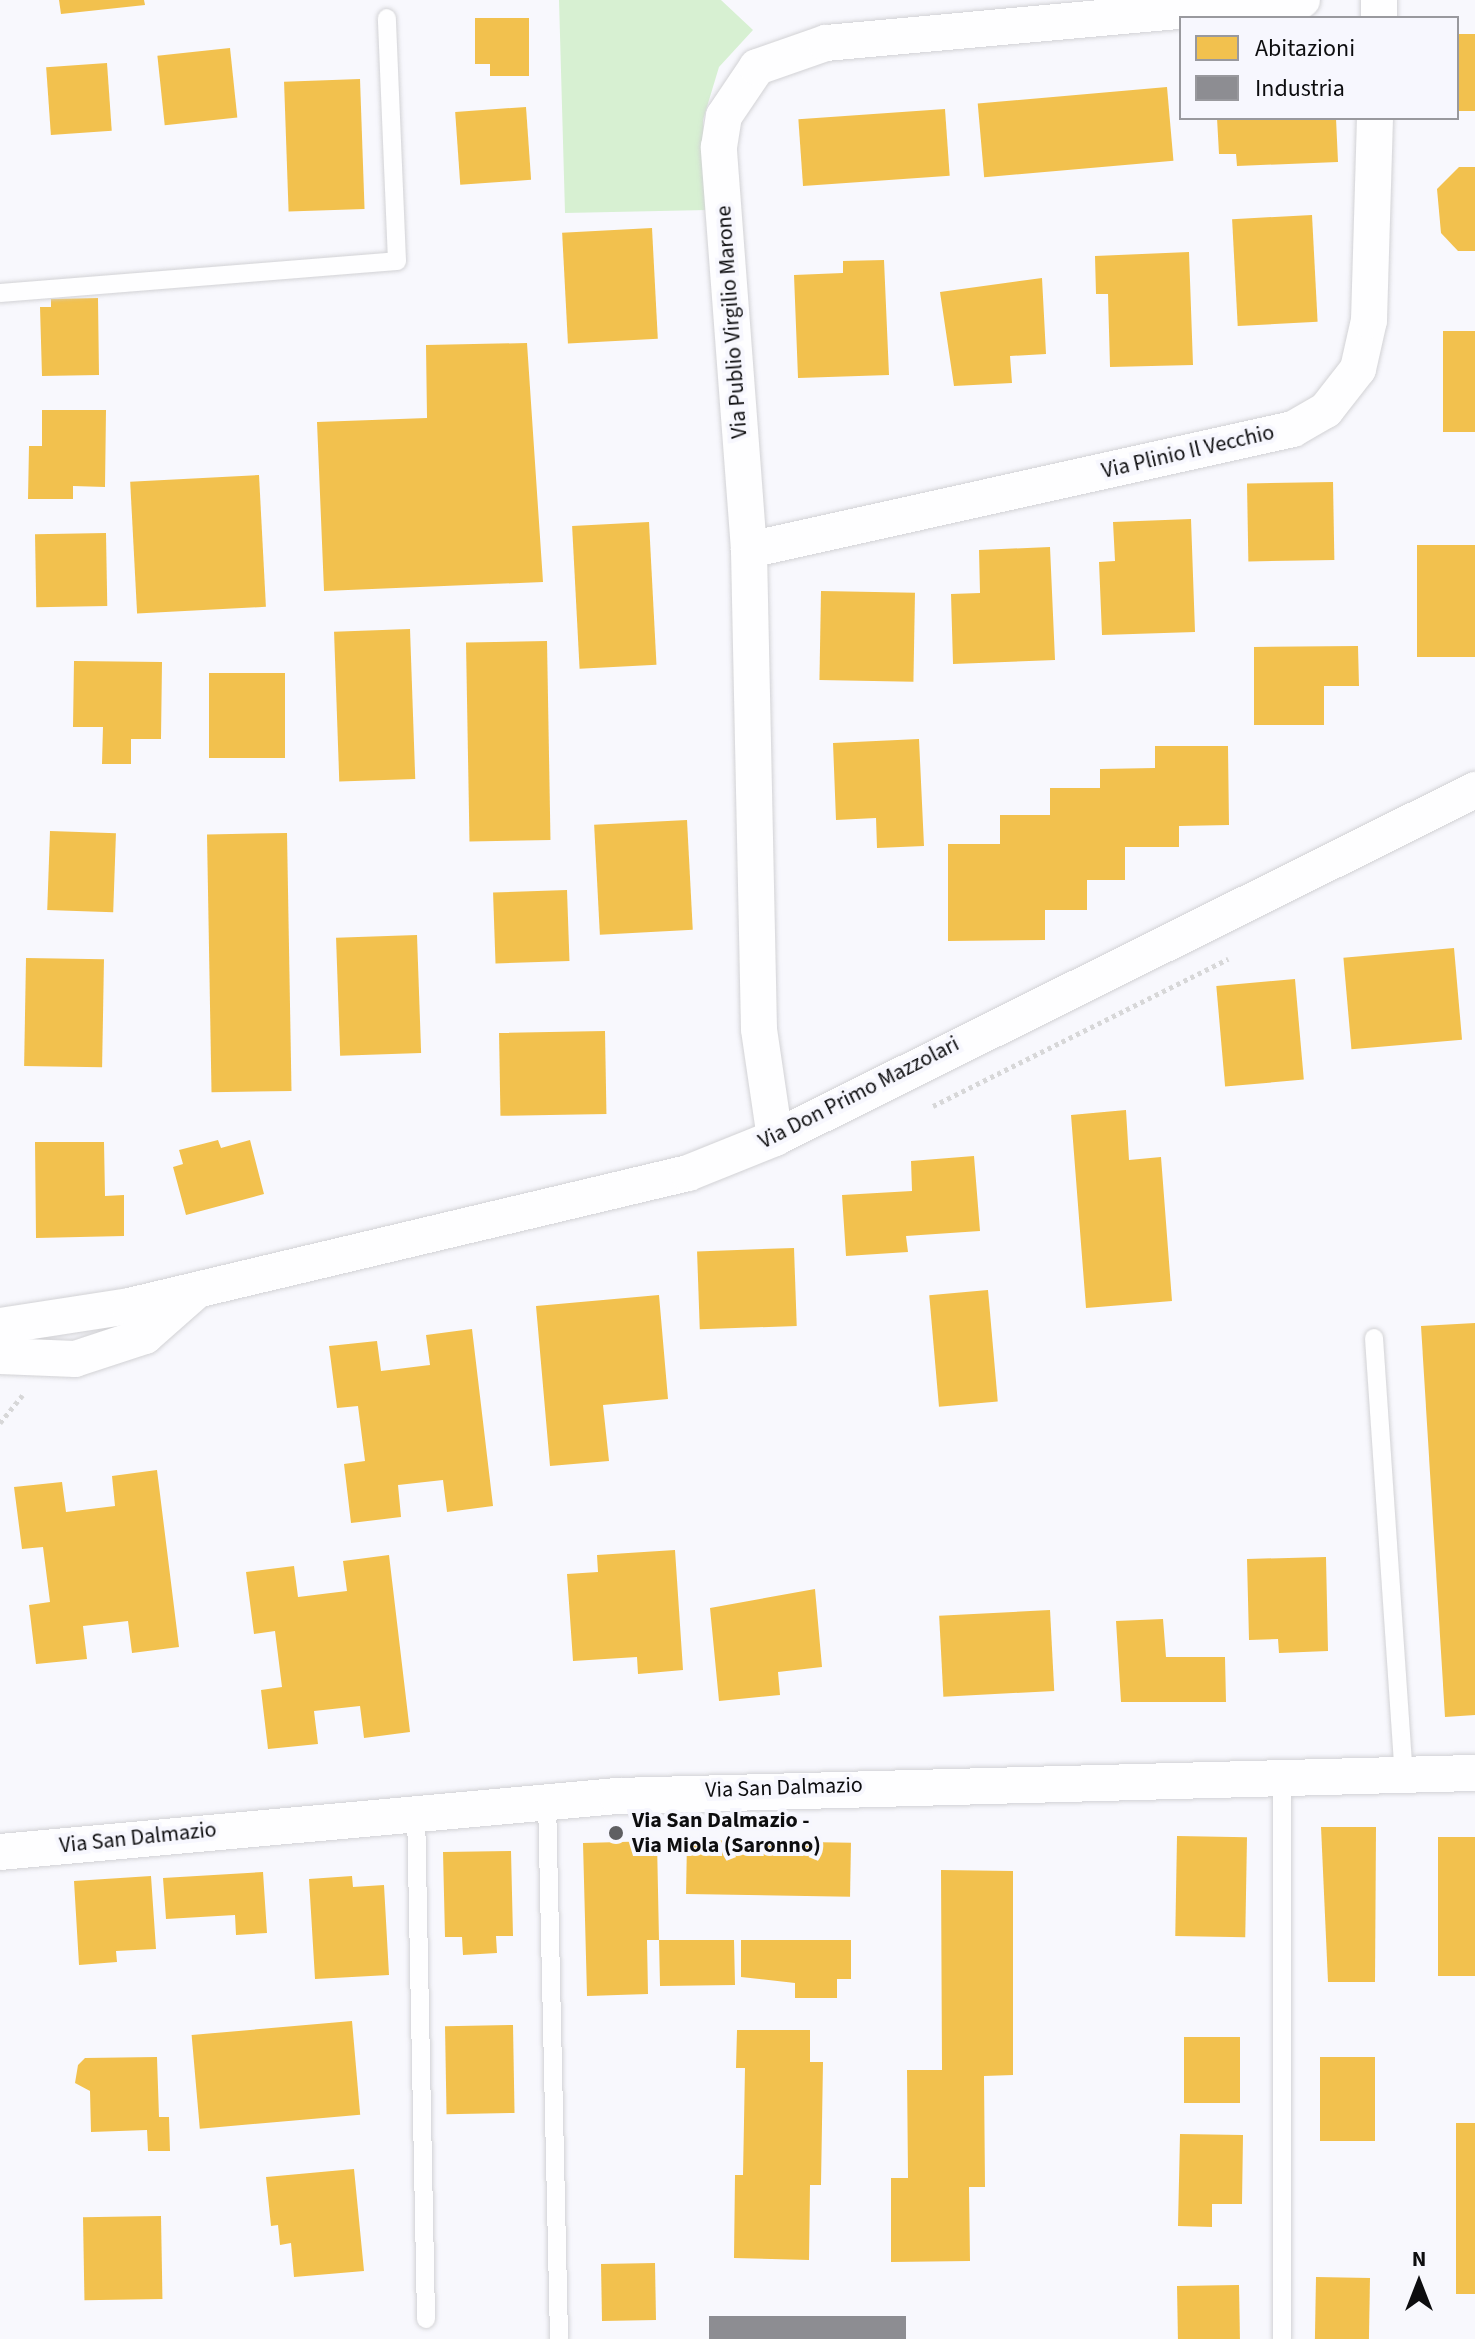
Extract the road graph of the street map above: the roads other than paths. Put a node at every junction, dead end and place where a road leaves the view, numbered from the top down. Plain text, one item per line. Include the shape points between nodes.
1 (1302, 0) edge
2 (387, 18) dead end
3 (1375, 120) edge
4 (0, 293) edge
5 (749, 550) junction
6 (1475, 790) edge
7 (775, 1138) junction
8 (203, 1285) junction
9 (0, 1326) edge
10 (1374, 1338) dead end
11 (0, 1356) edge
12 (1475, 1773) edge
13 (1404, 1774) junction
14 (1282, 1776) junction
15 (547, 1800) junction
16 (416, 1810) junction
17 (0, 1852) edge
18 (426, 2319) dead end
19 (559, 2339) edge
20 (1282, 2339) edge

1 - 5 street, Via Publio Virgilio Marone via 826,43 757,67 724,116 719,147
2 - 4 lane via 397,261
3 - 5 street, Via Plinio Il Vecchio via 1369,320 1358,369 1326,410 1293,429
5 - 7 street, Via Publio Virgilio Marone via 759,1029
6 - 7 street, Via Don Primo Mazzolari
7 - 8 street, Via Don Primo Mazzolari via 688,1173
8 - 9 street, Via Don Primo Mazzolari via 129,1306
8 - 11 street, Via Don Primo Mazzolari via 145,1336 75,1359
10 - 13 lane
12 - 13 street, Via San Dalmazio
13 - 14 street, Via San Dalmazio
14 - 15 street, Via San Dalmazio
14 - 20 lane
15 - 16 street, Via San Dalmazio
15 - 19 lane
16 - 17 street, Via San Dalmazio
16 - 18 lane

